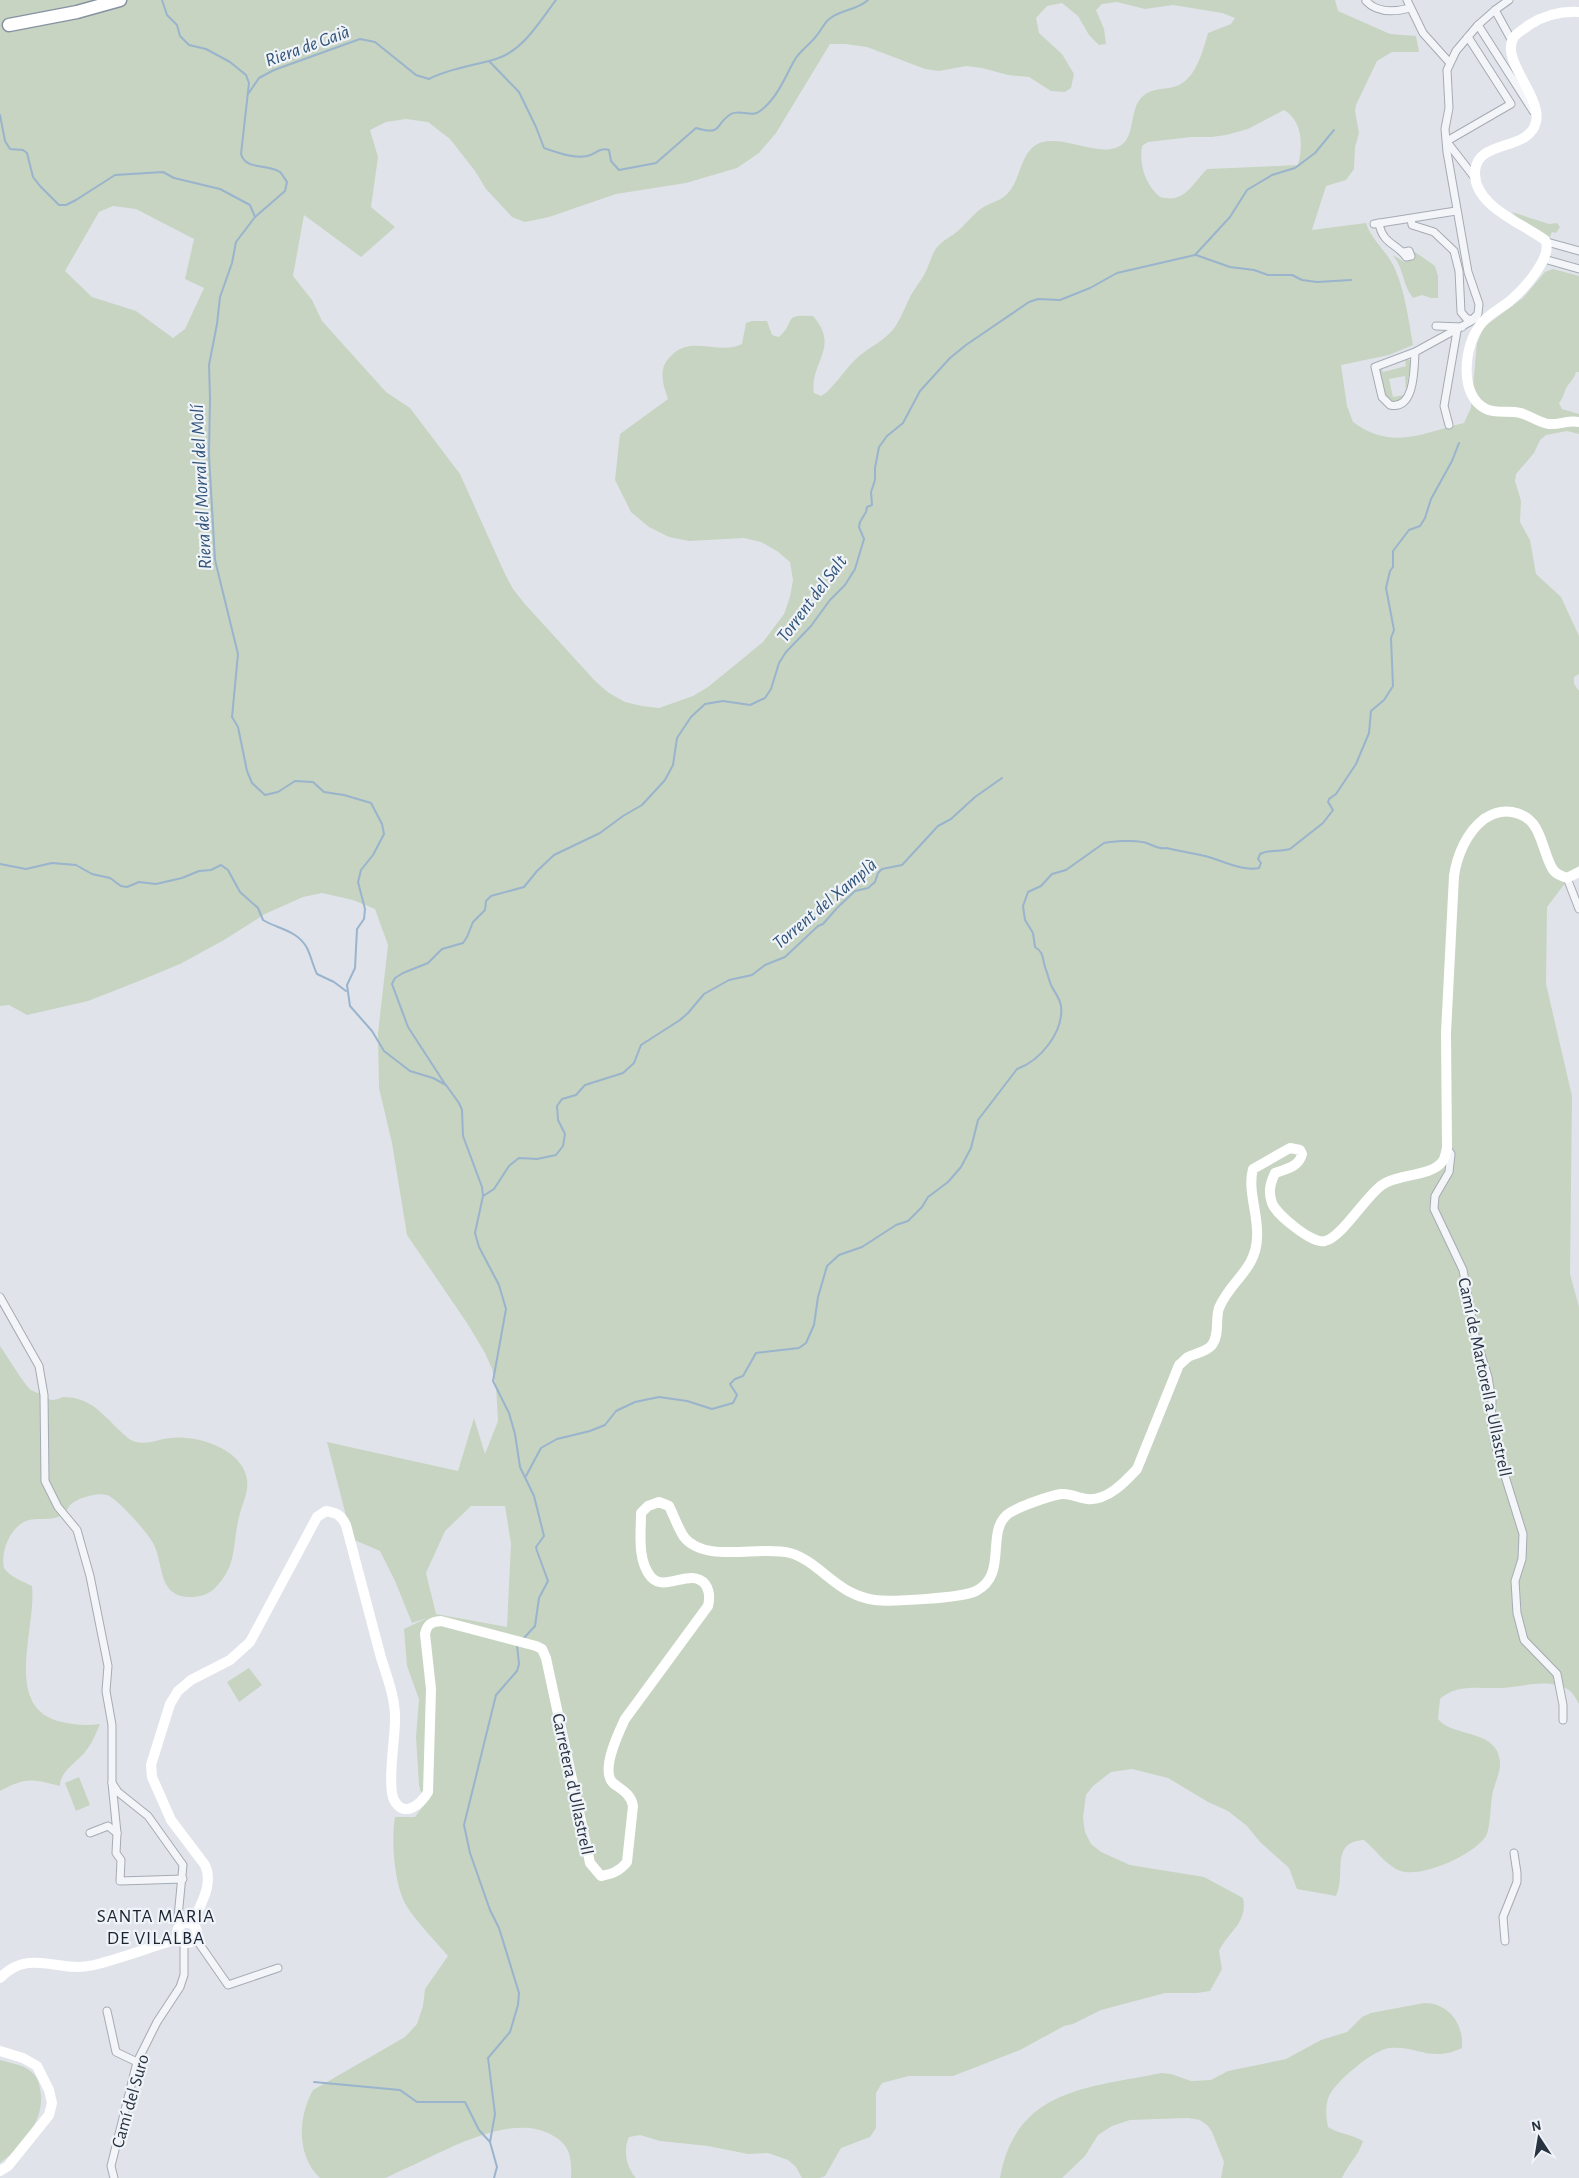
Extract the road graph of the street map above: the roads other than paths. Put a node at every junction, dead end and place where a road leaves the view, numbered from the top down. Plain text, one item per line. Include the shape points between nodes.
1 (1367, 0) edge
2 (1407, 0) edge
3 (1509, 0) edge
4 (114, 2) edge
5 (1410, 8) junction
6 (1495, 10) junction
7 (1579, 12) edge
8 (9, 25) dead end
9 (1478, 25) junction
10 (1468, 37) junction
11 (1512, 41) junction
12 (1449, 62) junction
13 (1536, 115) junction
14 (1447, 141) junction
15 (1475, 178) junction
16 (1456, 211) junction
17 (1411, 219) junction
18 (1546, 242) junction
19 (1579, 251) edge
20 (1404, 252) dead end
21 (1544, 259) junction
22 (1579, 269) edge
23 (1489, 316) junction
24 (1472, 320) junction
25 (1436, 326) dead end
26 (1459, 329) junction
27 (1415, 352) junction
28 (1579, 422) edge
29 (1449, 425) dead end
30 (1579, 872) edge
31 (1567, 878) junction
32 (1579, 909) edge
33 (1447, 1148) junction
34 (0, 1297) edge
35 (1563, 1720) dead end
36 (112, 1783) junction
37 (90, 1832) dead end
38 (117, 1833) junction
39 (1514, 1853) dead end
40 (183, 1879) junction
41 (187, 1924) junction
42 (196, 1939) junction
43 (181, 1941) junction
44 (1506, 1941) dead end
45 (278, 1968) dead end
46 (0, 1978) edge
47 (107, 2011) dead end
48 (0, 2051) edge
49 (137, 2062) junction
50 (0, 2171) edge
51 (114, 2178) edge

1 - 5 street via 1368,4 1388,11
2 - 5 street
3 - 6 street
4 - 8 highway
5 - 12 street via 1423,33
6 - 9 street
6 - 11 street
7 - 11 street via 1546,16 1517,33
9 - 10 street
9 - 13 street
10 - 12 street
10 - 14 street via 1511,104
11 - 13 street via 1513,56 1532,97
12 - 14 street
13 - 15 street via 1535,125 1528,134 1483,156 1476,166
14 - 15 street
14 - 16 street
15 - 18 street via 1482,193 1500,213
16 - 17 street
16 - 24 street via 1468,272 1479,304 1478,314
17 - 20 street via 1376,224 1384,238
17 - 24 street via 1412,225 1434,232 1454,251 1459,271 1461,312
18 - 19 street
18 - 21 street via 1548,251
21 - 22 street
21 - 23 street via 1519,293
23 - 24 street
23 - 28 street via 1478,328 1470,347 1467,384 1474,400 1490,411 1522,413 1546,424
24 - 26 street
25 - 26 street
26 - 27 street
26 - 29 street via 1444,406
27 - 27 street via 1408,399 1402,405 1390,406 1382,397 1375,367
30 - 31 street
31 - 32 street
31 - 33 street via 1552,869 1536,826 1526,816 1504,810 1490,815 1478,824 1462,847 1456,861 1446,1032
33 - 35 street, Camí de Martorell a Ullastrell via 1451,1154 1449,1172 1435,1196 1434,1209 1463,1270 1475,1335 1488,1377 1495,1444 1523,1534 1522,1559 1514,1581 1517,1613 1524,1640 1557,1674
33 - 41 street, Carretera d'Ullastrell via 1444,1161 1434,1169 1384,1184 1336,1235 1320,1242 1311,1239 1272,1205 1270,1184 1275,1174 1301,1161 1300,1150 1290,1148 1253,1169 1251,1177 1257,1218 1255,1254 1218,1309 1212,1345 1179,1365 1137,1469 1105,1496 1085,1499 1061,1494 1010,1512 998,1527 992,1574 986,1585 975,1592 896,1600 860,1597 790,1553 777,1550 710,1551 692,1544 684,1536 669,1506 659,1502 648,1506 641,1513 645,1569 652,1579 660,1583 694,1578 702,1580 708,1587 710,1598 708,1606 621,1729 608,1770 611,1780 632,1799 633,1806 627,1862 612,1874 601,1876 590,1863 546,1658 542,1649 536,1646 441,1621 432,1622 427,1627 424,1634 431,1689 428,1792 422,1803 413,1809 402,1808 395,1801 391,1789 394,1706 346,1525 335,1512 326,1511 317,1517 250,1642 230,1660 191,1680 178,1691 170,1704 151,1765 152,1777 171,1820 209,1874 209,1884
34 - 36 street via 34,1354 41,1373 45,1481 58,1507 77,1530 84,1549 108,1666 106,1692 112,1725
36 - 38 street
36 - 40 street via 118,1792 148,1816 184,1865
37 - 38 street via 108,1826
38 - 40 street via 120,1881
39 - 44 street via 1518,1873 1503,1917
40 - 41 street via 178,1917
41 - 42 street via 198,1932
41 - 43 street via 177,1929
42 - 43 street via 190,1943
42 - 45 street via 228,1985
43 - 46 street via 93,1966 22,1963
43 - 49 street, Camí del Suro via 184,1975 180,1987 157,2022
47 - 49 street via 116,2052
48 - 50 street via 24,2058 37,2066 52,2103 50,2115 8,2166
49 - 51 street, Camí del Suro via 112,2166

